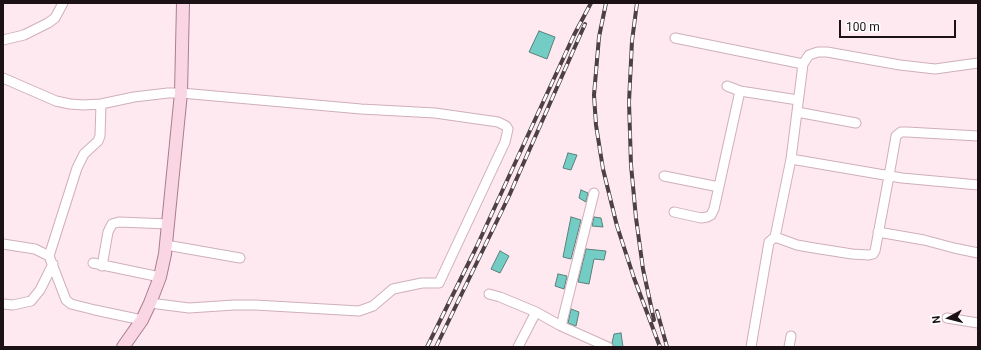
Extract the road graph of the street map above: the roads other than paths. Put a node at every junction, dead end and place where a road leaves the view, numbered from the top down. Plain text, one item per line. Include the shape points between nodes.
1 (63, 3) edge
2 (183, 3) edge
3 (675, 38) dead end
4 (3, 40) edge
5 (978, 63) edge
6 (803, 64) junction
7 (3, 78) edge
8 (727, 86) dead end
9 (740, 91) junction
10 (181, 93) junction
11 (798, 100) junction
12 (101, 104) junction
13 (797, 112) junction
14 (856, 123) dead end
15 (978, 136) edge
16 (791, 159) junction
17 (664, 176) dead end
18 (889, 176) junction
19 (978, 185) edge
20 (719, 187) junction
21 (594, 193) dead end
22 (674, 212) dead end
23 (169, 224) junction
24 (878, 232) junction
25 (775, 237) junction
26 (3, 244) edge
27 (166, 245) junction
28 (978, 253) edge
29 (240, 258) dead end
30 (51, 260) junction
31 (93, 264) dead end
32 (102, 266) junction
33 (160, 277) junction
34 (489, 294) dead end
35 (150, 303) junction
36 (3, 304) edge
37 (536, 312) junction
38 (947, 318) dead end
39 (142, 320) junction
40 (978, 323) edge
41 (561, 326) junction
42 (791, 336) dead end
43 (123, 347) edge
44 (518, 347) edge
45 (608, 347) edge
46 (751, 347) edge
47 (789, 347) edge

1 - 4 street via 55,18 48,23 24,35
2 - 10 main road
3 - 6 street
5 - 6 street via 935,69 818,52 809,55
6 - 11 street
7 - 12 street via 56,101 83,105
8 - 9 street
9 - 11 street
9 - 20 street
10 - 12 street via 134,97
10 - 23 main road
10 - 35 street via 435,113 498,122 506,126 508,133 439,283 422,283 393,289 373,306 359,311 250,305 189,308
11 - 13 street
12 - 30 street via 100,136 84,154 77,168
13 - 14 street
13 - 16 street
15 - 18 street via 907,132 898,134
16 - 18 street
16 - 25 street
17 - 20 street
18 - 19 street
18 - 24 street
20 - 22 street via 711,215 701,218
21 - 41 street
23 - 27 main road
23 - 32 street via 112,224 108,232
24 - 25 street via 873,254 869,255 805,247
24 - 28 street
25 - 46 street via 769,242
26 - 30 street via 35,249
27 - 29 street
27 - 33 main road
30 - 36 street via 40,290 31,301
30 - 39 street via 66,300 71,304
31 - 32 street
32 - 33 street
33 - 35 main road
34 - 37 street
35 - 39 main road
37 - 41 street
37 - 44 street
38 - 40 street
39 - 43 main road
41 - 45 street
42 - 47 street

